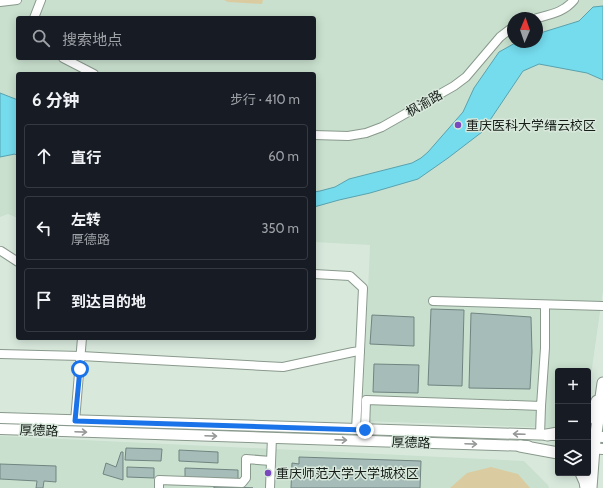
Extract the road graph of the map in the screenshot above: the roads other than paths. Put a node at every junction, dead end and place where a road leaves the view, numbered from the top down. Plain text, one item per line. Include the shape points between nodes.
1 (17, 0) edge
2 (41, 0) edge
3 (574, 0) edge
4 (0, 2) edge
5 (35, 16) edge
6 (543, 16) edge
7 (507, 32) edge
8 (67, 60) edge
9 (90, 72) edge
10 (316, 135) edge
11 (1, 252) dead end
12 (16, 261) edge
13 (316, 274) edge
14 (434, 301) dead end
15 (545, 305) junction
16 (603, 306) edge
17 (82, 340) edge
18 (360, 351) junction
19 (0, 354) edge
20 (81, 356) junction
21 (603, 385) edge
22 (541, 406) junction
23 (591, 415) edge
24 (0, 418) edge
25 (75, 421) junction
26 (0, 429) edge
27 (361, 430) junction
28 (551, 435) edge
29 (272, 437) junction
30 (596, 437) edge
31 (520, 446) junction
32 (555, 447) edge
33 (595, 448) edge
34 (555, 452) edge
35 (271, 461) junction
36 (582, 476) edge
37 (159, 488) edge
38 (270, 488) edge
39 (586, 488) edge
40 (591, 488) edge

1 - 4 street
2 - 5 street
3 - 6 street via 566,9
7 - 10 street, 枫渝路 via 466,77 382,128 348,136
8 - 9 street
11 - 12 street
13 - 18 street via 350,276 363,288
14 - 15 street
15 - 16 street
15 - 22 street
17 - 20 street
18 - 20 street via 283,367
18 - 27 street
19 - 20 street
20 - 25 street
21 - 23 highway
21 - 30 highway
22 - 27 street via 366,400
22 - 28 street
24 - 25 main road, 厚德路
25 - 27 main road, 厚德路
26 -> 29 main road, 厚德路
28 -> 27 main road, 厚德路
29 -> 31 main road, 厚德路
29 - 35 street
30 - 33 highway
31 - 32 main road, 厚德路
31 - 34 highway
33 - 40 highway
35 - 37 street via 246,459 246,478 242,483 159,480
35 - 38 street
36 - 39 highway

